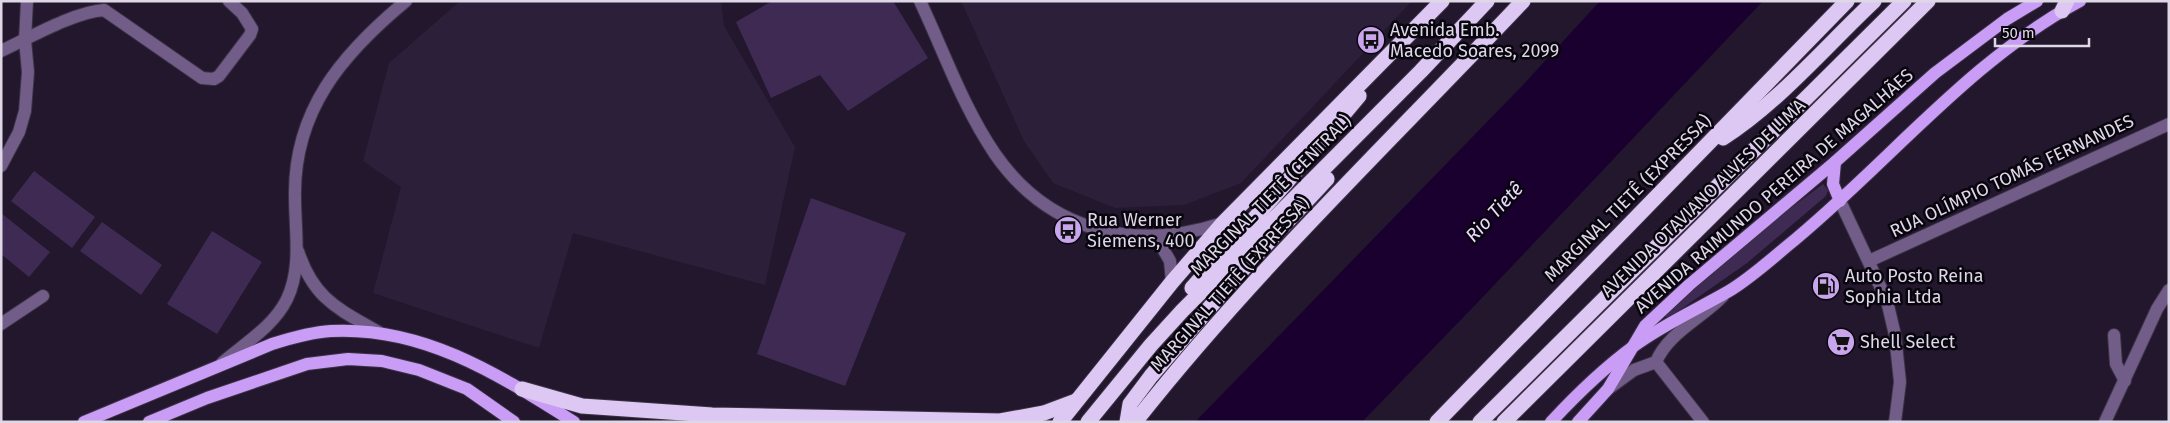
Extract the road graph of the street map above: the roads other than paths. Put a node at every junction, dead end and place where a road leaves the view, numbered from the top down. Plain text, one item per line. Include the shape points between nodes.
1 (27, 1) edge
2 (230, 1) edge
3 (406, 1) edge
4 (920, 1) edge
5 (1442, 1) edge
6 (1487, 1) edge
7 (1522, 1) edge
8 (1847, 1) edge
9 (1874, 1) edge
10 (1904, 1) edge
11 (1928, 1) edge
12 (2037, 1) edge
13 (2080, 1) edge
14 (2065, 6) edge
15 (24, 40) junction
16 (1, 51) edge
17 (1381, 62) junction
18 (1421, 71) junction
19 (2169, 124) edge
20 (1700, 152) junction
21 (1835, 162) junction
22 (1, 166) edge
23 (1840, 201) junction
24 (1223, 223) junction
25 (1156, 236) junction
26 (297, 246) junction
27 (1869, 261) junction
28 (1172, 282) junction
29 (2169, 290) edge
30 (1729, 291) junction
31 (43, 296) dead end
32 (1, 324) edge
33 (380, 333) junction
34 (2114, 335) dead end
35 (1150, 345) junction
36 (1635, 345) junction
37 (1656, 362) junction
38 (219, 367) junction
39 (2125, 381) junction
40 (522, 389) junction
41 (1608, 390) junction
42 (1076, 401) junction
43 (84, 422) edge
44 (149, 422) edge
45 (514, 422) edge
46 (574, 422) edge
47 (1060, 422) edge
48 (1088, 422) edge
49 (1127, 422) edge
50 (1135, 422) edge
51 (1437, 422) edge
52 (1480, 422) edge
53 (1504, 422) edge
54 (1551, 422) edge
55 (1578, 422) edge
56 (1703, 422) edge
57 (1895, 422) edge
58 (2105, 422) edge

1 - 15 street
2 - 15 street via 252,29 214,79 202,78 104,10 66,21
3 - 26 street via 350,53 314,105 300,142 294,172
4 - 25 street via 975,121 1009,173 1039,201 1065,218 1122,234
5 - 17 highway
6 - 18 highway, MARGINAL TIETÊ (CENTRAL)
7 - 50 highway, MARGINAL TIETÊ (EXPRESSA) via 1230,309
8 - 20 highway, MARGINAL TIETÊ (EXPRESSA)
9 - 20 highway via 1778,95 1739,127
10 - 52 highway
11 - 53 highway, AVENIDA OTAVIANO ALVES DE LIMA
12 - 21 main road, AVENIDA RAIMUNDO PEREIRA DE MAGALHÃES via 2007,19 1935,73
13 - 14 main road, AVENIDA RAIMUNDO PEREIRA DE MAGALHÃES
14 - 23 main road, AVENIDA RAIMUNDO PEREIRA DE MAGALHÃES via 2012,44
15 - 16 street
15 - 22 street via 28,72 25,111 19,132
17 - 24 highway
17 - 35 highway via 1345,114 1206,271
18 - 35 highway, MARGINAL TIETÊ (CENTRAL)
18 - 49 highway via 1408,94 1254,256 1151,376 1130,404
19 - 27 street, RUA OLÍMPIO TOMÁS FERNANDES
20 - 51 highway, MARGINAL TIETÊ (EXPRESSA)
21 - 23 main road via 1833,184
21 - 36 main road, AVENIDA RAIMUNDO PEREIRA DE MAGALHÃES via 1689,285 1645,326
23 - 27 street
23 - 30 main road, AVENIDA RAIMUNDO PEREIRA DE MAGALHÃES
24 - 25 street
24 - 28 highway
25 - 28 street via 1170,261
26 - 33 street via 305,271 323,296 335,307
26 - 38 street via 294,280 280,310 270,323
27 - 57 street via 1887,301 1895,335 1900,382
28 - 42 highway
29 - 39 street via 2157,309
30 - 36 main road, AVENIDA RAIMUNDO PEREIRA DE MAGALHÃES
30 - 37 street via 1670,340
31 - 32 street
33 - 38 main road via 330,330 300,336 272,344
33 - 40 main road via 442,348
34 - 39 street via 2116,364
35 - 48 highway, MARGINAL TIETÊ (CENTRAL)
36 - 41 main road
36 - 54 main road via 1580,391
37 - 41 street via 1634,370
37 - 56 street
38 - 43 main road
39 - 58 street
40 - 42 highway via 582,406 712,416 1000,421 1044,413
40 - 46 main road
41 - 55 main road
42 - 47 highway
44 - 45 main road via 207,398 307,364 348,359 382,361 428,373 467,389

